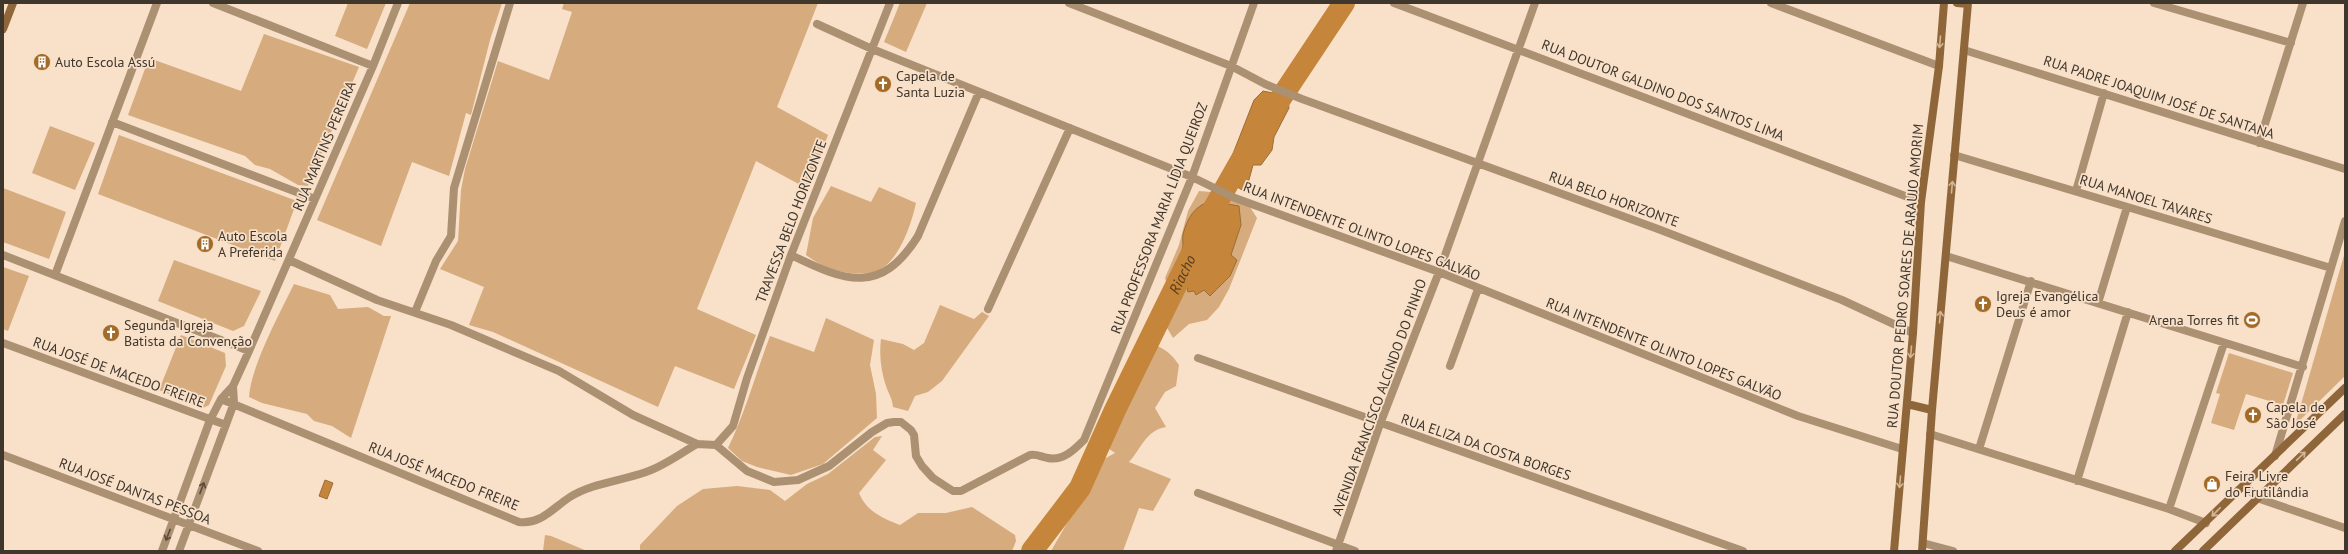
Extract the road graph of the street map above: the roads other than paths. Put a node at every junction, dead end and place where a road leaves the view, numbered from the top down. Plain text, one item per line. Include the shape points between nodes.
1 (13, 3) edge
2 (157, 3) edge
3 (213, 3) edge
4 (398, 3) edge
5 (510, 3) edge
6 (890, 3) edge
7 (1069, 3) edge
8 (1254, 3) edge
9 (1394, 3) edge
10 (1535, 3) edge
11 (1771, 3) edge
12 (1944, 3) edge
13 (1957, 3) edge
14 (1968, 3) edge
15 (2154, 3) edge
16 (2303, 3) edge
17 (817, 24) dead end
18 (3, 29) edge
19 (2291, 43) junction
20 (872, 49) junction
21 (1518, 49) junction
22 (1964, 50) junction
23 (373, 66) junction
24 (1231, 66) junction
25 (1938, 66) junction
26 (979, 92) junction
27 (2104, 92) junction
28 (112, 122) junction
29 (1070, 128) junction
30 (2259, 143) junction
31 (1954, 155) junction
32 (1479, 163) junction
33 (2345, 169) edge
34 (1192, 177) junction
35 (2076, 191) junction
36 (315, 199) junction
37 (1922, 202) junction
38 (2128, 207) junction
39 (2345, 221) edge
40 (3, 255) edge
41 (791, 255) junction
42 (1946, 256) junction
43 (289, 260) junction
44 (2331, 268) junction
45 (1439, 272) junction
46 (55, 275) junction
47 (2031, 281) junction
48 (1478, 289) junction
49 (2098, 303) junction
50 (988, 310) dead end
51 (415, 312) junction
52 (2128, 312) junction
53 (1913, 333) junction
54 (3, 343) edge
55 (2224, 343) junction
56 (249, 351) junction
57 (1198, 358) dead end
58 (1450, 366) dead end
59 (2303, 367) junction
60 (233, 386) junction
61 (2345, 388) edge
62 (221, 399) junction
63 (234, 404) junction
64 (1907, 404) junction
65 (1932, 410) junction
66 (2344, 417) edge
67 (210, 420) junction
68 (1380, 424) junction
69 (226, 425) junction
70 (1930, 434) junction
71 (698, 444) junction
72 (716, 445) junction
73 (1902, 449) junction
74 (1979, 449) junction
75 (3, 455) edge
76 (2275, 457) junction
77 (2077, 481) junction
78 (2244, 484) junction
79 (1198, 493) dead end
80 (2257, 498) junction
81 (2169, 509) junction
82 (174, 519) junction
83 (2206, 523) junction
84 (189, 524) junction
85 (2345, 528) edge
86 (1922, 547) edge
87 (1337, 548) edge
88 (162, 551) edge
89 (179, 551) edge
90 (258, 551) edge
91 (1355, 551) edge
92 (1743, 551) edge
93 (1894, 551) edge
94 (1953, 551) edge
95 (2175, 551) edge
96 (2203, 551) edge

1 - 18 street
2 - 28 street
3 - 23 street
4 - 23 street, RUA MARTINS PEREIRA
5 - 51 street via 454,188 451,236 436,261
6 - 20 street, TRAVESSA BELO HORIZONTE
7 - 24 street
8 - 24 street, RUA PROFESSORA MARIA LÍDIA QUEIROZ
9 - 21 street, RUA DOUTOR GALDINO DOS SANTOS LIMA
10 - 21 street, AVENIDA FRANCISCO ALCINDO DO PINHO
11 - 25 street
12 -> 25 street, RUA DOUTOR PEDRO SOARES DE ARAUJO AMORIM
13 - 14 street
14 - 22 street
15 - 19 street
16 - 19 street
17 - 20 street, RUA INTENDENTE OLINTO LOPES GALVÃO
19 - 30 street
20 - 26 street, RUA INTENDENTE OLINTO LOPES GALVÃO
20 - 41 street, TRAVESSA BELO HORIZONTE
21 - 32 street, AVENIDA FRANCISCO ALCINDO DO PINHO
21 - 37 street, RUA DOUTOR GALDINO DOS SANTOS LIMA
22 - 27 street, RUA PADRE JOAQUIM JOSÉ DE SANTANA
22 - 31 street
23 - 36 street, RUA MARTINS PEREIRA
24 - 32 street, RUA BELO HORIZONTE via 1302,99
24 - 34 street, RUA PROFESSORA MARIA LÍDIA QUEIROZ
25 - 37 street, RUA DOUTOR PEDRO SOARES DE ARAUJO AMORIM
26 - 29 street, RUA INTENDENTE OLINTO LOPES GALVÃO
26 - 41 street via 918,236 896,265 868,278 853,277 837,275
27 - 30 street, RUA PADRE JOAQUIM JOSÉ DE SANTANA
27 - 35 street
28 - 36 street
28 - 46 street
29 - 34 street, RUA INTENDENTE OLINTO LOPES GALVÃO
29 - 50 street
30 - 33 street, RUA PADRE JOAQUIM JOSÉ DE SANTANA
31 - 35 street, RUA MANOEL TAVARES
42 -> 31 street
32 - 45 street, AVENIDA FRANCISCO ALCINDO DO PINHO
32 - 53 street, RUA BELO HORIZONTE via 1834,297
34 - 45 street, RUA INTENDENTE OLINTO LOPES GALVÃO via 1235,198
34 - 72 street, RUA PROFESSORA MARIA LÍDIA QUEIROZ via 1084,440 1070,453 1054,459 1030,455 957,492 946,489 922,466 916,456 914,435 901,422 887,423 829,466 798,480 774,482 747,471
35 - 38 street, RUA MANOEL TAVARES
36 - 43 street, RUA MARTINS PEREIRA
37 - 53 street, RUA DOUTOR PEDRO SOARES DE ARAUJO AMORIM
38 - 44 street, RUA MANOEL TAVARES
38 - 49 street
39 - 44 street
40 - 46 street
41 - 72 street, TRAVESSA BELO HORIZONTE via 747,378 734,426
42 - 47 street
65 -> 42 street
43 - 51 street via 377,300
43 - 56 street, RUA MARTINS PEREIRA
44 - 59 street
45 - 48 street, RUA INTENDENTE OLINTO LOPES GALVÃO
45 - 68 street, AVENIDA FRANCISCO ALCINDO DO PINHO
46 - 56 street
47 - 49 street
47 - 74 street
48 - 58 street
48 - 73 street, RUA INTENDENTE OLINTO LOPES GALVÃO via 1798,416
49 - 52 street
51 - 71 street via 559,371 633,415
52 - 55 street
52 - 77 street
53 -> 64 street, RUA DOUTOR PEDRO SOARES DE ARAUJO AMORIM
54 - 67 street, RUA JOSÉ DE MACEDO FREIRE
55 - 59 street
55 - 81 street
56 - 60 street, RUA MARTINS PEREIRA
57 - 68 street, RUA ELIZA DA COSTA BORGES
59 - 76 street
60 - 62 street
60 - 63 street
61 - 76 street
62 - 63 street, RUA JOSÉ MACEDO FREIRE
62 - 67 street
63 - 69 street
63 - 71 street, RUA JOSÉ MACEDO FREIRE via 519,522 527,523 544,516 571,496 596,486 647,472
64 - 65 street
64 - 73 street, RUA DOUTOR PEDRO SOARES DE ARAUJO AMORIM
65 - 70 street
80 -> 66 street
67 - 69 street, RUA JOSÉ DE MACEDO FREIRE
67 - 82 street
68 - 87 street, AVENIDA FRANCISCO ALCINDO DO PINHO
68 - 92 street, RUA ELIZA DA COSTA BORGES
84 -> 69 street
70 - 74 street
70 - 86 street
71 - 72 street
73 -> 93 street, RUA DOUTOR PEDRO SOARES DE ARAUJO AMORIM
74 - 77 street
75 - 82 street, RUA JOSÉ DANTAS PESSOA
76 - 78 street
77 - 81 street
78 - 80 street
78 -> 83 street
79 - 87 street
80 - 85 street
80 - 96 street
81 - 83 street
82 - 84 street, RUA JOSÉ DANTAS PESSOA
82 -> 88 street
83 - 95 street
84 - 89 street
84 - 90 street, RUA JOSÉ DANTAS PESSOA
86 - 94 street
87 - 91 street

